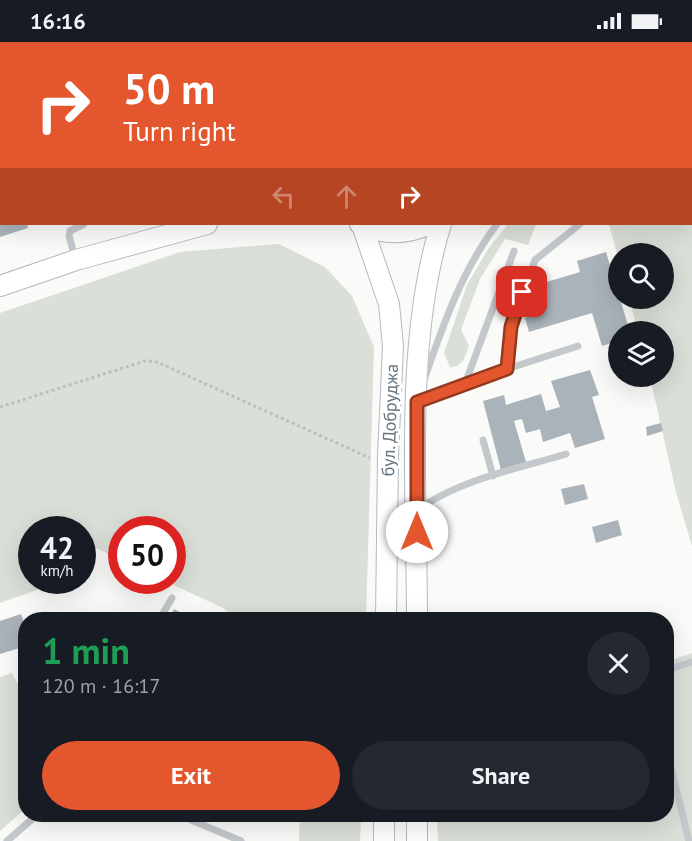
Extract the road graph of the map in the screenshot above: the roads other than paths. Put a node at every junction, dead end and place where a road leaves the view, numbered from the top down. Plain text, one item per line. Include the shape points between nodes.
1 (82, 225) edge
2 (194, 225) edge
3 (361, 225) edge
4 (364, 225) edge
5 (427, 225) edge
6 (441, 225) edge
7 (496, 225) edge
8 (579, 225) edge
9 (514, 251) dead end
10 (76, 260) junction
11 (0, 286) edge
12 (578, 346) dead end
13 (507, 369) junction
14 (465, 384) junction
15 (417, 402) junction
16 (483, 440) dead end
17 (566, 454) dead end
18 (493, 476) junction
19 (417, 510) junction
20 (171, 597) dead end
21 (163, 612) edge
22 (386, 612) edge
23 (417, 612) edge
24 (692, 662) edge
25 (674, 668) edge
26 (674, 780) edge
27 (29, 822) edge
28 (196, 822) edge
29 (384, 822) edge
30 (417, 822) edge
31 (7, 841) edge
32 (241, 841) edge
33 (384, 841) edge
34 (417, 841) edge
35 (689, 841) edge

1 - 10 lane via 70,231 69,236
2 - 10 main road
3 - 22 main road, бул. Добруджа via 389,304 393,346
4 - 5 main road via 390,233
6 - 15 main road, бул. Добруджа via 423,296
7 - 15 lane via 462,281
8 - 13 lane via 535,260 511,327
9 - 14 lane
10 - 11 main road
12 - 13 lane
13 - 14 lane
14 - 15 lane
15 - 19 main road, бул. Добруджа
16 - 18 lane
17 - 18 lane
18 - 19 lane via 445,493
19 - 23 main road, бул. Добруджа
20 - 21 lane
24 - 25 lane
26 - 35 lane
27 - 31 lane
28 - 32 lane
29 - 33 main road
30 - 34 main road

